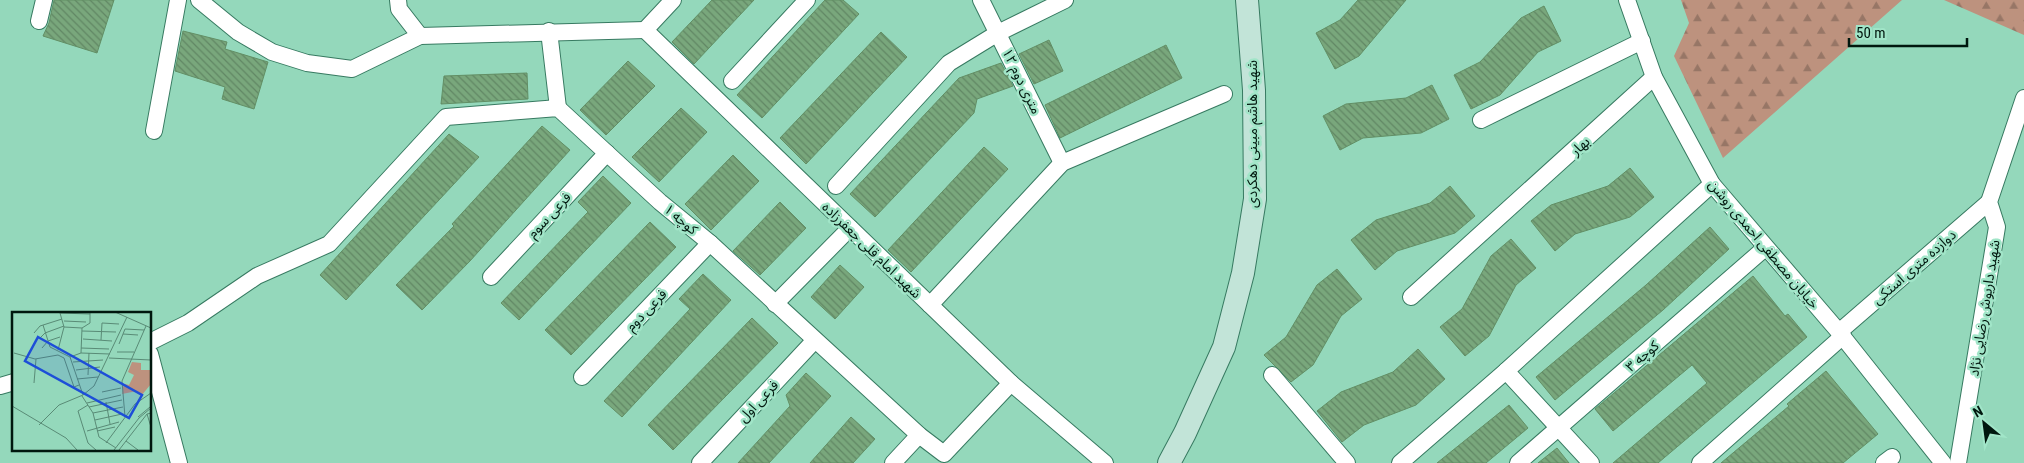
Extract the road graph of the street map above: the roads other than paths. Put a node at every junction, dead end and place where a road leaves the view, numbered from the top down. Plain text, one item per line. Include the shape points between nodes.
1 (44, 0) edge
2 (178, 0) edge
3 (199, 0) edge
4 (398, 0) edge
5 (672, 0) edge
6 (807, 0) edge
7 (981, 0) edge
8 (1065, 0) edge
9 (1247, 0) edge
10 (1627, 0) edge
11 (39, 21) dead end
12 (645, 30) junction
13 (549, 32) junction
14 (998, 32) junction
15 (420, 36) junction
16 (1642, 41) junction
17 (1654, 77) junction
18 (732, 81) dead end
19 (1224, 94) dead end
20 (2024, 98) edge
21 (558, 108) junction
22 (1481, 120) dead end
23 (154, 131) dead end
24 (607, 153) junction
25 (1062, 163) junction
26 (1712, 184) junction
27 (836, 186) dead end
28 (1989, 202) junction
29 (850, 228) junction
30 (710, 242) junction
31 (1765, 248) junction
32 (491, 277) dead end
33 (1412, 297) dead end
34 (775, 304) junction
35 (930, 306) junction
36 (1841, 334) junction
37 (815, 340) junction
38 (151, 342) edge
39 (151, 358) edge
40 (1506, 371) junction
41 (1272, 375) dead end
42 (582, 377) dead end
43 (1011, 382) junction
44 (1560, 428) junction
45 (919, 436) junction
46 (940, 458) edge
47 (179, 463) edge
48 (700, 463) edge
49 (893, 463) edge
50 (1105, 463) edge
51 (1169, 463) edge
52 (1347, 463) edge
53 (1400, 463) edge
54 (1518, 463) edge
55 (1591, 463) edge
56 (1700, 463) edge
57 (1943, 463) edge
58 (1958, 463) edge

1 - 11 street
2 - 23 street
3 - 15 street via 238,32 272,52 307,62 352,69
4 - 15 street via 399,9
5 - 12 street
6 - 18 street
7 - 14 street, ۱۲ متری دوم
8 - 14 street
9 - 51 main road, شهید هاشم مبینی دهکردی via 1254,90 1255,199 1243,273 1224,347
10 - 16 street, خیابان مصطفی احمدی روشن
12 - 13 street
12 - 29 street, شهید امام قلی جعفرزاده
13 - 15 street
13 - 21 street
14 - 25 street, ۱۲ متری دوم
14 - 27 street via 949,63
16 - 17 street, خیابان مصطفی احمدی روشن
16 - 22 street
17 - 26 street, خیابان مصطفی احمدی روشن
17 - 33 street, بهار
19 - 25 street
20 - 28 street
21 - 24 street, کوچه ۱
21 - 38 street via 446,117 330,244 258,276 188,323
24 - 30 street, کوچه ۱
24 - 32 street, فرعی سوم
25 - 35 street
26 - 31 street, خیابان مصطفی احمدی روشن
26 - 40 street
28 - 36 street, دوازده متری استکی
28 - 58 street, شهید داریوش رضایی نژاد via 1997,227
29 - 34 street
29 - 35 street, شهید امام قلی جعفرزاده
30 - 34 street, کوچه ۱
30 - 42 street, فرعی دوم
31 - 36 street, خیابان مصطفی احمدی روشن
31 - 44 street, کوچه ۳
34 - 37 street, کوچه ۱
35 - 43 street, شهید امام قلی جعفرزاده
36 - 56 street, دوازده متری استکی
36 - 57 street, خیابان مصطفی احمدی روشن
37 - 45 street, کوچه ۱
37 - 48 street, فرعی اول
39 - 47 street
40 - 44 street
40 - 53 street
41 - 52 street
43 - 46 street, کوچه ۱
43 - 50 street, شهید امام قلی جعفرزاده
44 - 54 street, کوچه ۳
44 - 55 street
45 - 46 street, کوچه ۱
45 - 49 street

